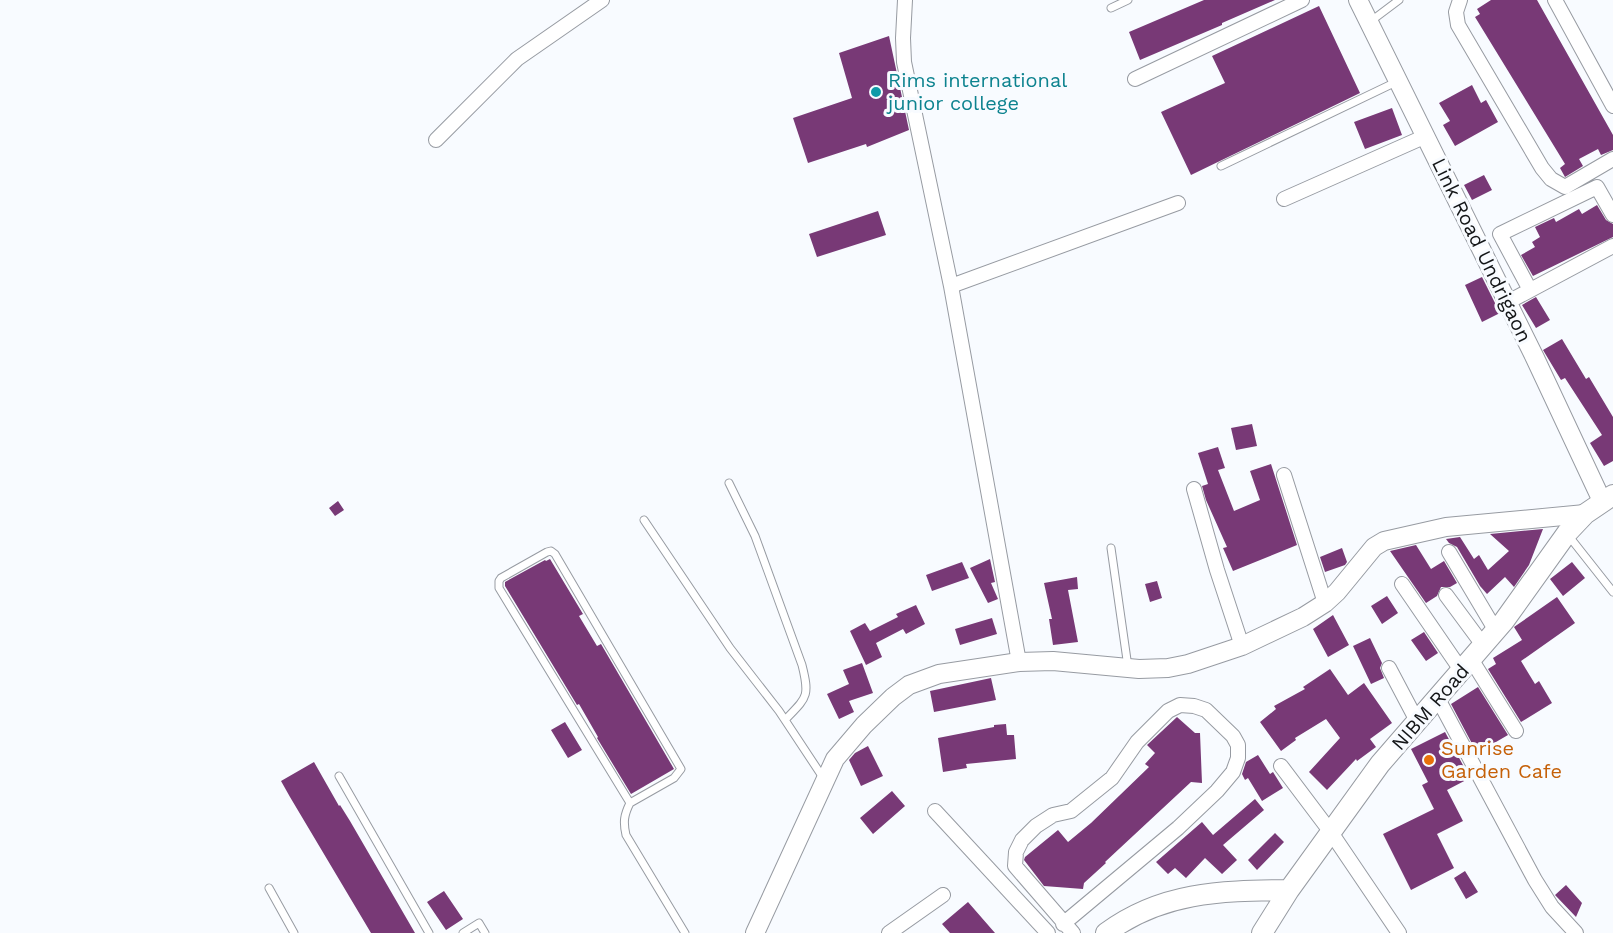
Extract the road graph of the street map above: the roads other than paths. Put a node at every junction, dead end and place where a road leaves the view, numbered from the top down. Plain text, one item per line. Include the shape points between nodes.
1 (602, 0) edge
2 (905, 0) edge
3 (1128, 0) edge
4 (1302, 0) edge
5 (1358, 0) edge
6 (1399, 0) edge
7 (1460, 0) edge
8 (1555, 0) edge
9 (1111, 8) dead end
10 (1369, 23) junction
11 (1135, 79) dead end
12 (1399, 81) junction
13 (1613, 106) edge
14 (1426, 136) junction
15 (436, 140) dead end
16 (1613, 159) edge
17 (1221, 166) dead end
18 (1284, 199) dead end
19 (1178, 203) dead end
20 (1613, 215) edge
21 (1613, 246) edge
22 (951, 286) junction
23 (1530, 290) junction
24 (1508, 302) junction
25 (1284, 475) dead end
26 (729, 483) dead end
27 (1194, 489) dead end
28 (1607, 498) edge
29 (1585, 514) junction
30 (644, 520) dead end
31 (1567, 533) junction
32 (1111, 548) dead end
33 (1449, 552) dead end
34 (1402, 584) dead end
35 (1613, 592) edge
36 (1446, 595) dead end
37 (1325, 603) junction
38 (1242, 646) junction
39 (1478, 651) junction
40 (1019, 662) junction
41 (1128, 668) junction
42 (1389, 668) dead end
43 (1437, 697) junction
44 (785, 720) junction
45 (1417, 721) junction
46 (1516, 731) dead end
47 (1281, 766) dead end
48 (339, 776) dead end
49 (825, 779) junction
50 (630, 804) junction
51 (935, 811) dead end
52 (1330, 831) junction
53 (269, 888) dead end
54 (1289, 890) junction
55 (943, 895) dead end
56 (1068, 929) edge
57 (1264, 932) edge
58 (294, 933) edge
59 (429, 933) edge
60 (463, 933) edge
61 (485, 933) edge
62 (685, 933) edge
63 (755, 933) edge
64 (889, 933) edge
65 (1048, 933) edge
66 (1106, 933) edge
67 (1399, 933) edge
68 (1576, 933) edge

1 - 15 street via 517,59
2 - 22 street via 904,62
3 - 9 lane
4 - 11 street
5 - 10 street, Link Road Undrigaon
6 - 10 lane
7 - 16 street via 1456,12 1458,25 1551,179 1565,187
8 - 13 street
10 - 12 street, Link Road Undrigaon
12 - 14 street, Link Road Undrigaon
12 - 17 lane
14 - 18 street
14 - 24 street, Link Road Undrigaon
19 - 22 street
20 - 23 street via 1597,187 1500,234
21 - 23 street
22 - 40 street
23 - 24 street
24 - 28 street, Link Road Undrigaon
25 - 37 street
26 - 44 lane via 755,536 807,686 805,699
27 - 38 street
28 - 29 main road, NIBM Road
29 - 31 main road, NIBM Road
29 - 37 street via 1446,527 1384,541 1374,547
30 - 44 lane via 730,648
31 - 35 lane
31 - 39 main road, NIBM Road
32 - 41 lane
33 - 39 street
34 - 39 street
36 - 39 street
37 - 38 street
38 - 41 street via 1188,664
39 - 43 main road, NIBM Road
39 - 46 street
40 - 41 street
40 - 49 street via 939,674 909,685 851,739
42 - 45 street
43 - 45 main road, NIBM Road
43 - 68 street via 1535,880 1552,907
44 - 49 lane
45 - 52 main road, NIBM Road
47 - 52 street
48 - 59 lane
49 - 63 street
50 - 50 lane via 674,778 681,769 550,551 501,578 499,588
50 - 62 lane via 623,824 626,834
51 - 65 street
52 - 54 main road, NIBM Road
52 - 67 street
53 - 58 lane
54 - 57 main road, NIBM Road
54 - 66 main road via 1228,891 1181,898 1133,916
55 - 64 street
56 - 56 street via 1015,866 1022,840 1053,815 1071,811 1112,778 1137,742 1168,711 1180,705 1206,710 1238,745 1233,772
60 - 61 lane via 479,923

